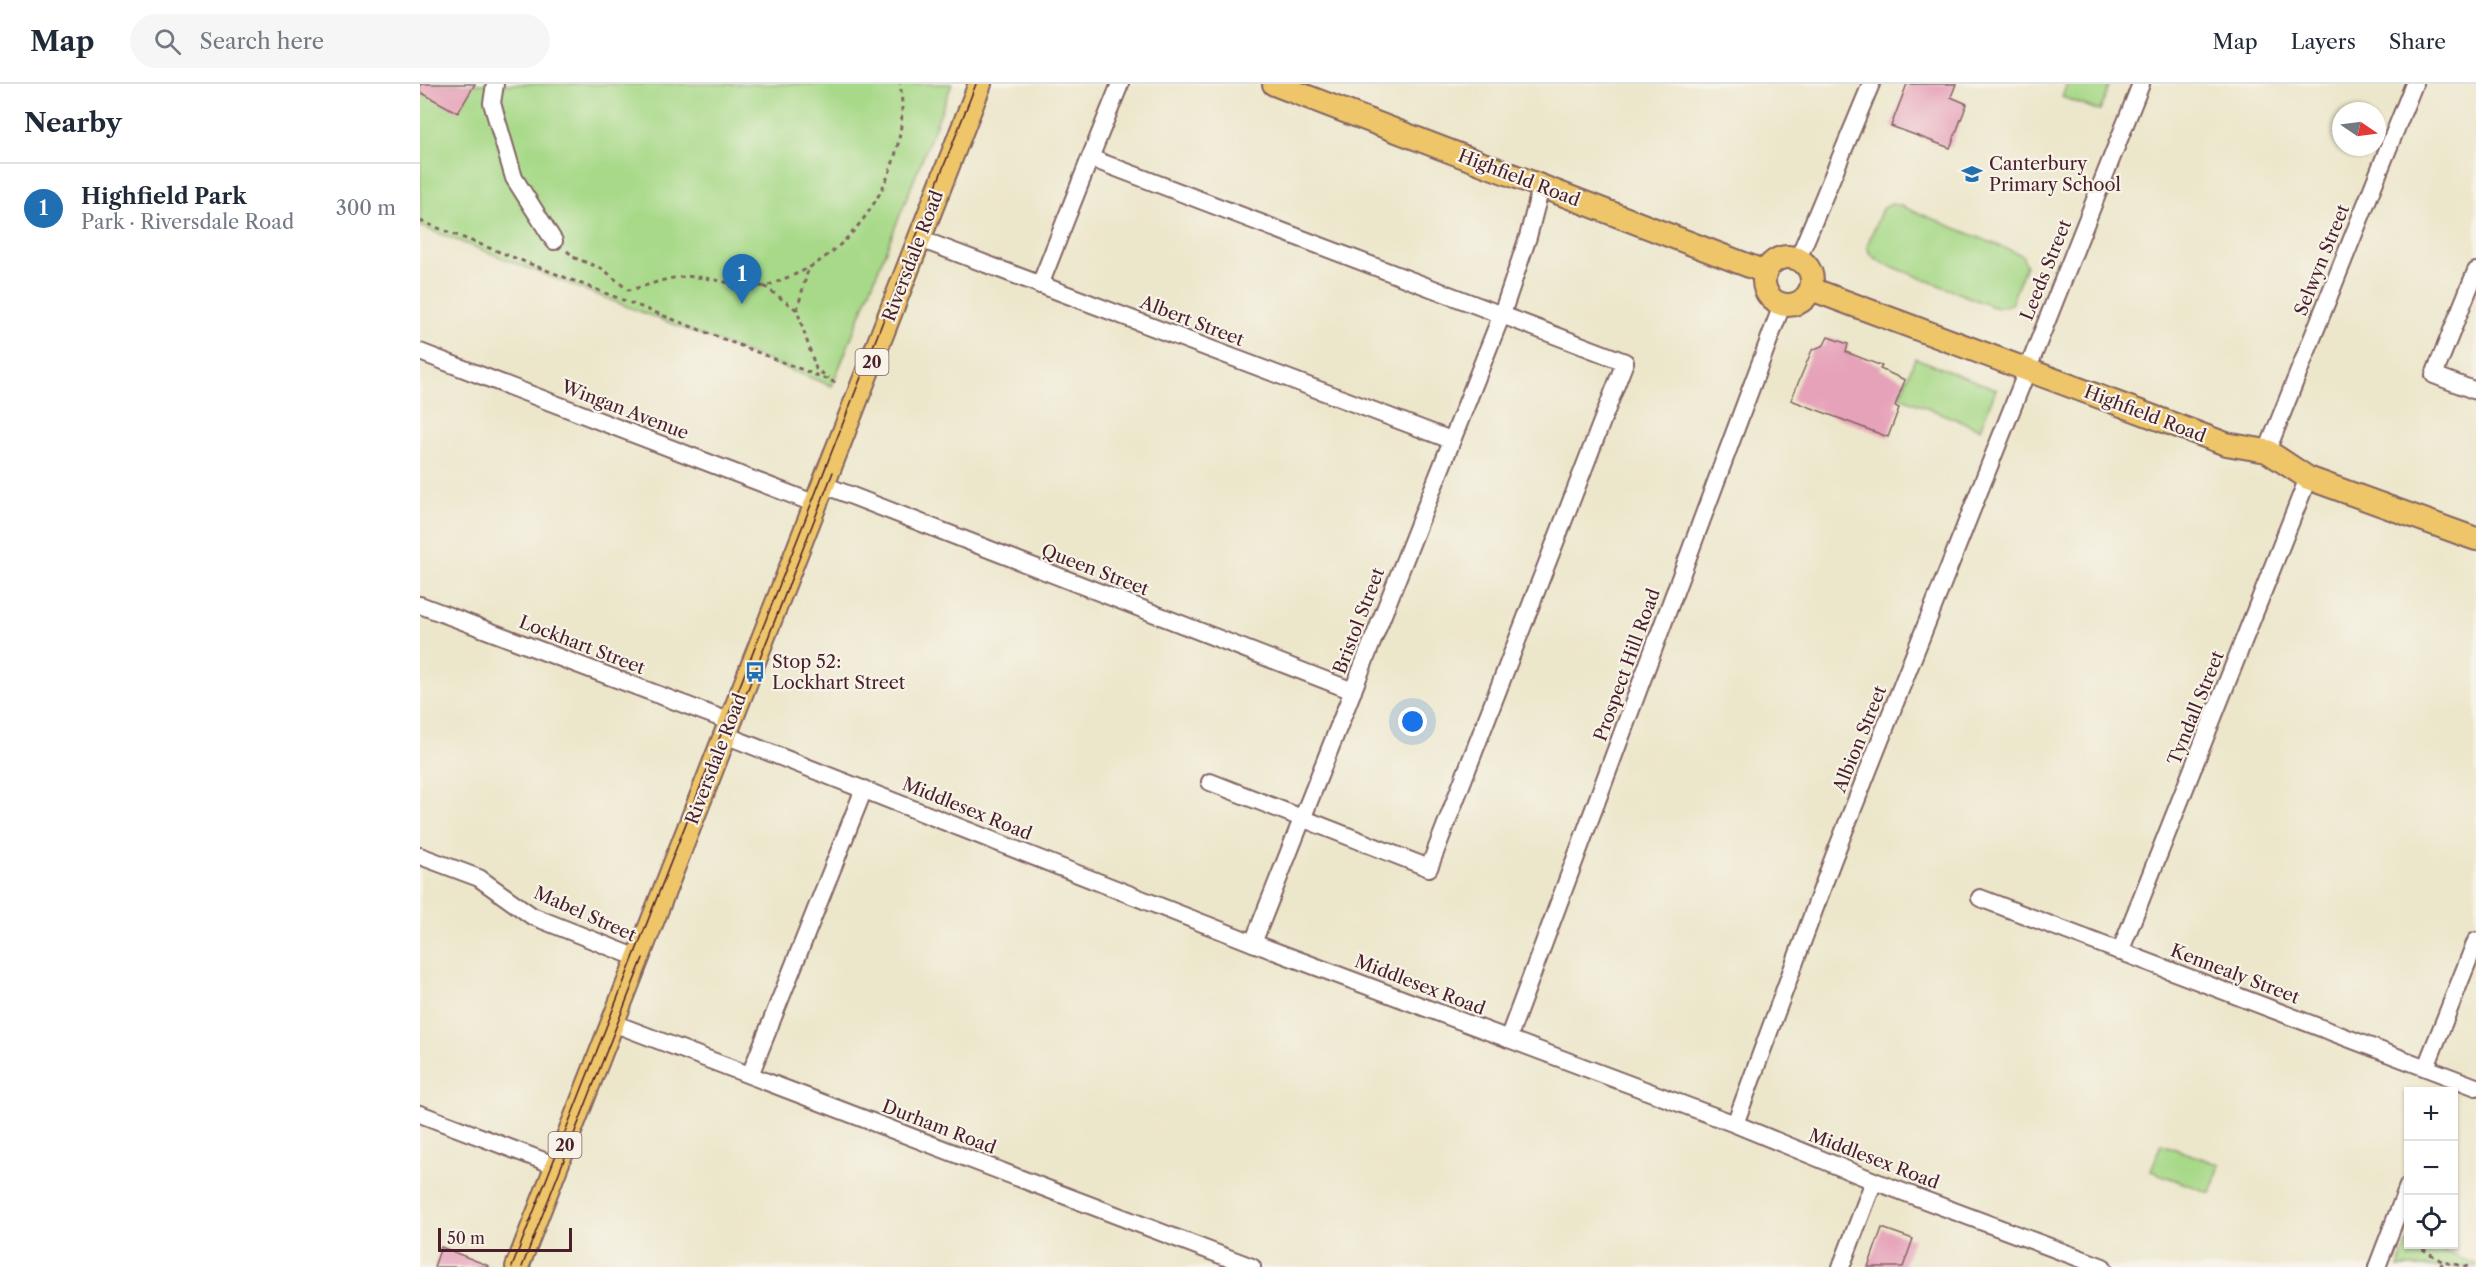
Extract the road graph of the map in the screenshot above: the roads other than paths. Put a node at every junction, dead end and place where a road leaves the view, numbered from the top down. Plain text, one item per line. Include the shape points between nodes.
1 (495, 84) edge
2 (980, 84) edge
3 (1120, 84) edge
4 (1274, 84) edge
5 (1871, 84) edge
6 (2141, 84) edge
7 (2414, 84) edge
8 (1090, 158) junction
9 (1541, 187) junction
10 (920, 239) junction
11 (554, 241) road end
12 (1798, 259) junction
13 (2476, 271) edge
14 (1765, 272) junction
15 (1040, 285) junction
16 (1811, 289) junction
17 (1782, 305) junction
18 (1502, 314) junction
19 (420, 352) edge
20 (2027, 370) junction
21 (2476, 391) edge
22 (1451, 440) junction
23 (2267, 451) junction
24 (2308, 478) junction
25 (820, 494) junction
26 (2476, 539) edge
27 (420, 605) edge
28 (1353, 691) junction
29 (728, 729) junction
30 (1210, 782) dead end
31 (864, 789) junction
32 (1302, 819) junction
33 (420, 856) edge
34 (1980, 898) dead end
35 (2476, 941) edge
36 (1253, 943) junction
37 (2120, 952) junction
38 (638, 958) junction
39 (613, 1023) junction
40 (1508, 1039) junction
41 (2426, 1067) junction
42 (750, 1076) junction
43 (2449, 1085) edge
44 (2476, 1087) edge
45 (420, 1114) edge
46 (1735, 1124) junction
47 (557, 1166) junction
48 (1874, 1181) junction
49 (2405, 1195) edge
50 (517, 1267) edge
51 (1252, 1267) edge
52 (1840, 1267) edge
53 (2103, 1267) edge
54 (2377, 1267) edge

1 - 11 street via 492,103 514,178
2 - 10 main road, Riversdale Road / 20
3 - 8 street
4 - 9 main road, Highfield Road
5 - 12 street
6 - 20 street, Leeds Street
7 - 23 street, Selwyn Street
8 - 15 street
8 - 18 street
9 - 14 main road, Highfield Road
9 - 18 street, Bristol Street
10 - 15 street, Albert Street
10 - 25 main road, Riversdale Road / 20
12 - 14 main road via 1780,258
12 - 16 main road via 1810,270
13 - 21 street via 2434,375
14 - 17 main road via 1765,290 1771,300
15 - 22 street, Albert Street
16 - 17 main road via 1798,304
16 - 20 main road, Highfield Road
17 - 40 street, Prospect Hill Road
18 - 22 street, Bristol Street
18 - 32 street via 1625,362 1429,868
19 - 25 street, Wingan Avenue
20 - 23 main road, Highfield Road via 2226,444
20 - 46 street, Albion Street via 1838,848
22 - 28 street, Bristol Street
23 - 24 main road, Highfield Road
24 - 26 main road, Highfield Road
24 - 37 street, Tyndall Street
25 - 28 street, Queen Street
25 - 29 main road, Riversdale Road / 20
27 - 29 street, Lockhart Street
28 - 32 street, Bristol Street
29 - 31 street, Middlesex Road via 770,753
29 - 38 main road, Riversdale Road / 20
30 - 32 street
31 - 36 street, Middlesex Road
31 - 42 street
32 - 36 street, Bristol Street
33 - 38 street, Mabel Street via 479,878 532,916
34 - 37 street, Kennealy Street
35 - 41 street
36 - 40 street, Middlesex Road
37 - 41 street, Kennealy Street
38 - 39 main road, Riversdale Road / 20
39 - 42 street, Durham Road
39 - 47 main road, Riversdale Road / 20
40 - 46 street, Middlesex Road
41 - 43 street, Kennealy Street
42 - 51 street, Durham Road
43 - 44 street, Kennealy Street
45 - 47 street
46 - 48 street, Middlesex Road
47 - 50 main road, Riversdale Road / 20
48 - 52 street
48 - 53 street, Middlesex Road
49 - 54 street

